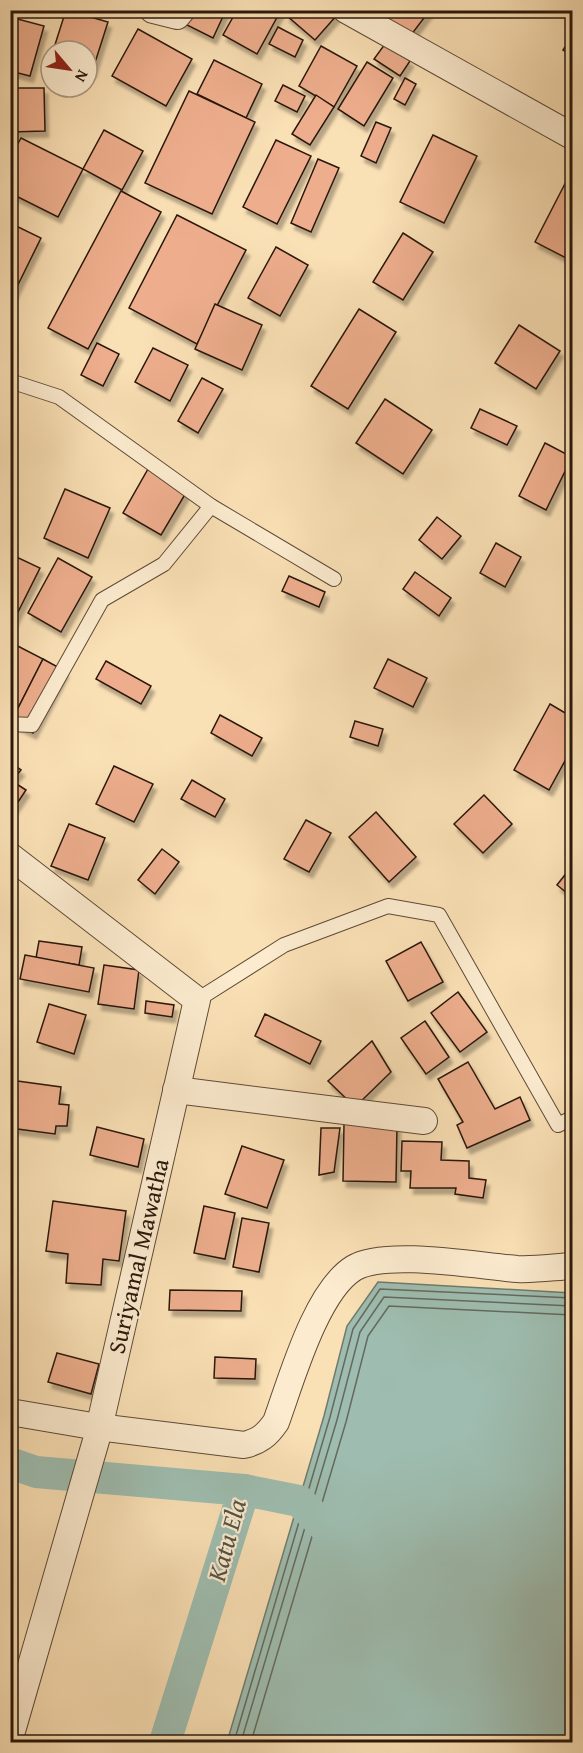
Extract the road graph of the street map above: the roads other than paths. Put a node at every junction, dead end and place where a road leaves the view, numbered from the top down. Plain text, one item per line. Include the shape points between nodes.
1 (153, 10) edge
2 (182, 10) edge
3 (346, 10) edge
4 (573, 136) edge
5 (10, 381) edge
6 (211, 506) junction
7 (334, 579) dead end
8 (10, 724) edge
9 (10, 856) edge
10 (197, 1000) junction
11 (176, 1090) junction
12 (573, 1118) edge
13 (424, 1121) dead end
14 (573, 1266) edge
15 (10, 1412) edge
16 (98, 1432) junction
17 (10, 1738) edge

1 - 2 street via 177,16
3 - 4 street
5 - 6 lane via 59,397
6 - 7 lane
6 - 8 lane via 164,564 102,600 32,725
9 - 10 street
10 - 11 street, Suriyamal Mawatha
10 - 12 lane via 284,945 388,906 439,915 558,1125
11 - 13 street
11 - 16 street, Suriyamal Mawatha
14 - 16 street via 521,1269 396,1259 354,1268 318,1313 276,1422 257,1442 244,1445
15 - 16 street
16 - 17 street, Suriyamal Mawatha

